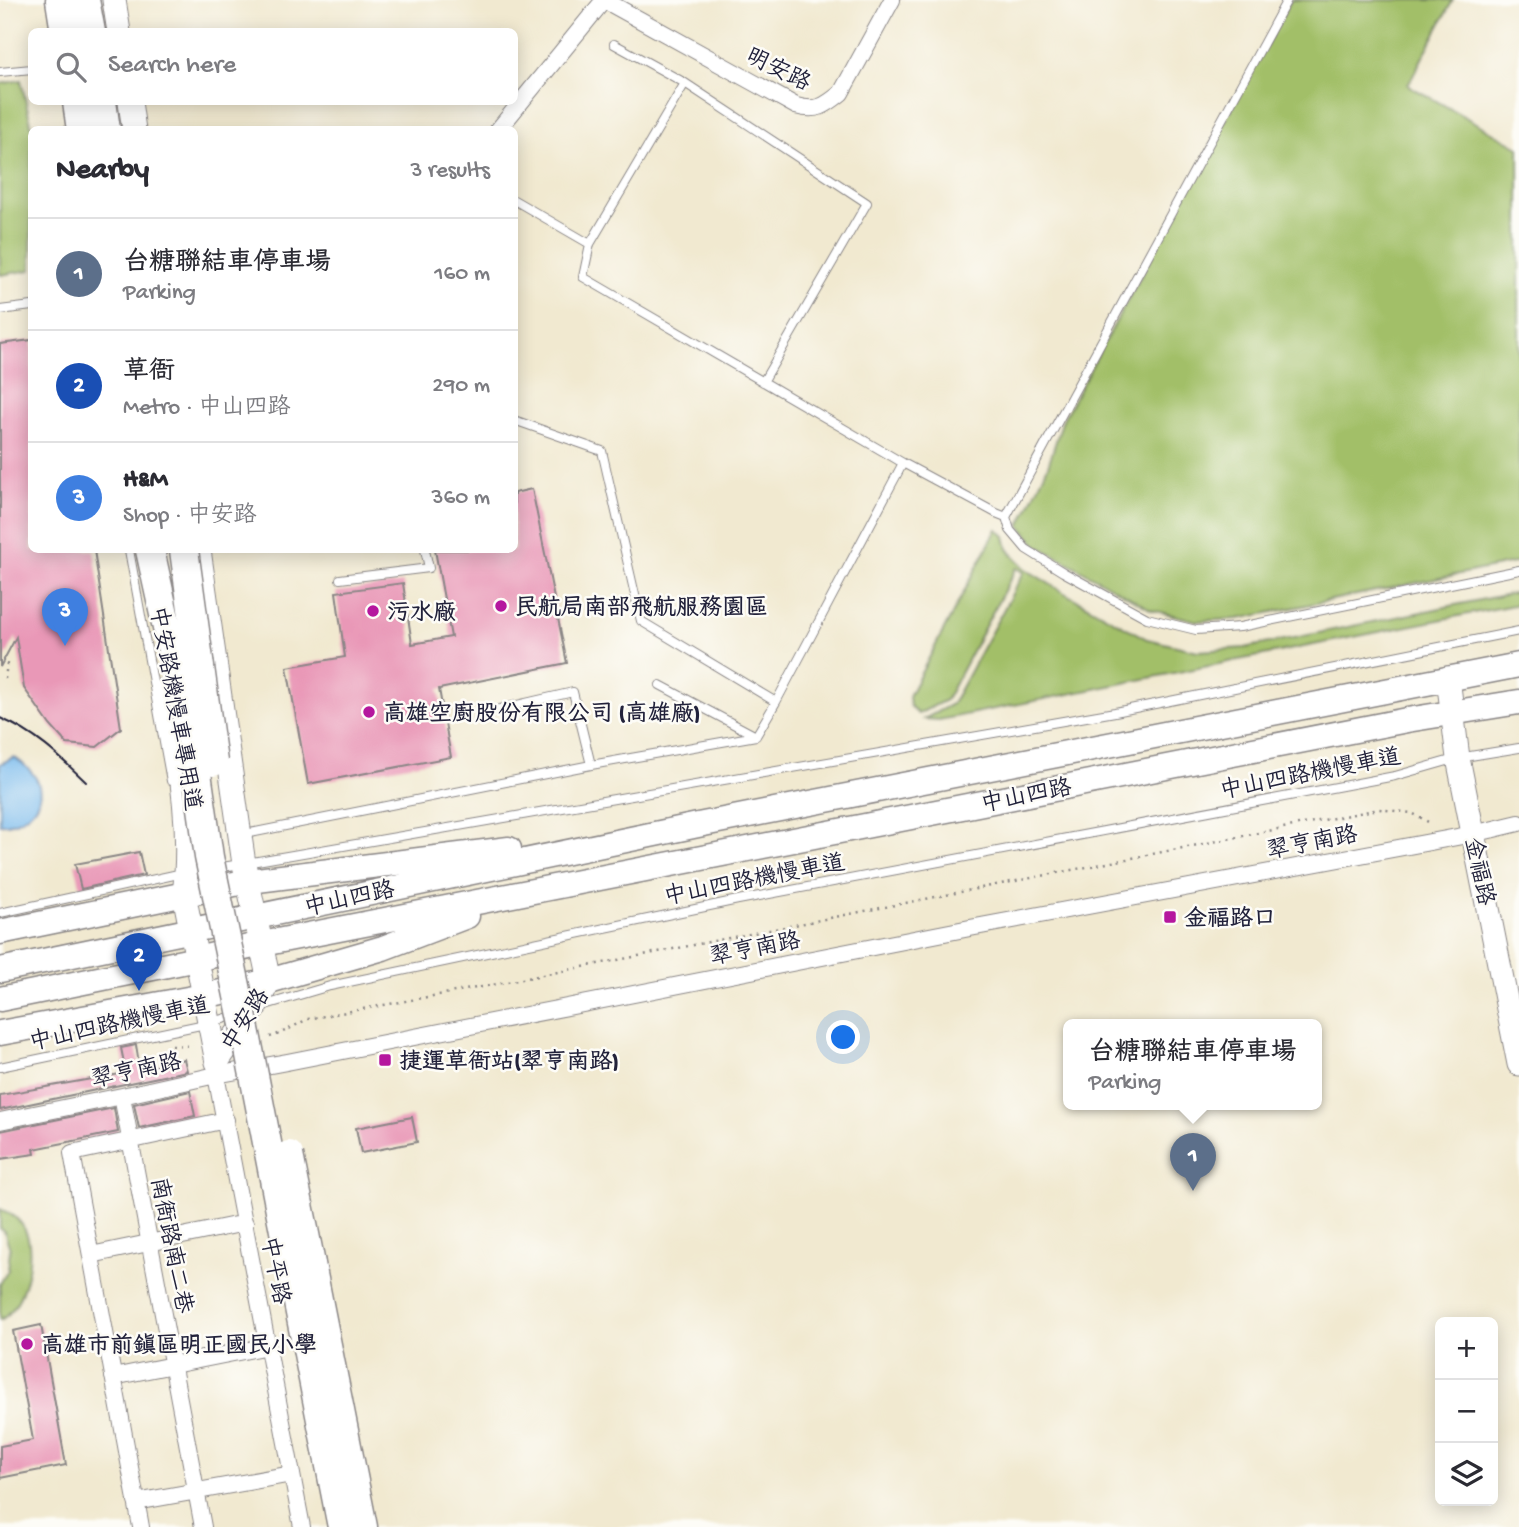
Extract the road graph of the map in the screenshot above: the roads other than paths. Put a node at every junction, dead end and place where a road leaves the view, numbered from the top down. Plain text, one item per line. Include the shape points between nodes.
1 (48, 0) edge
2 (60, 0) edge
3 (74, 0) edge
4 (85, 0) edge
5 (98, 0) edge
6 (114, 0) edge
7 (604, 0) edge
8 (892, 0) edge
9 (1287, 0) edge
10 (52, 28) edge
11 (64, 28) edge
12 (78, 28) edge
13 (90, 28) edge
14 (102, 28) edge
15 (118, 28) edge
16 (614, 44) dead end
17 (28, 69) edge
18 (0, 72) edge
19 (685, 83) junction
20 (65, 105) edge
21 (77, 105) edge
22 (84, 105) edge
23 (91, 105) edge
24 (102, 105) edge
25 (109, 105) edge
26 (114, 105) edge
27 (130, 105) edge
28 (68, 126) edge
29 (80, 126) edge
30 (87, 126) edge
31 (94, 126) edge
32 (105, 126) edge
33 (112, 126) edge
34 (117, 126) edge
35 (133, 126) edge
36 (501, 126) edge
37 (518, 202) edge
38 (590, 244) junction
39 (28, 306) edge
40 (0, 310) edge
41 (763, 382) junction
42 (518, 420) edge
43 (903, 463) junction
44 (1006, 517) junction
45 (130, 553) edge
46 (140, 553) edge
47 (150, 553) edge
48 (151, 553) edge
49 (163, 553) edge
50 (179, 553) edge
51 (180, 553) edge
52 (199, 553) edge
53 (426, 553) edge
54 (1519, 570) edge
55 (340, 579) dead end
56 (1519, 631) edge
57 (1519, 666) edge
58 (216, 673) junction
59 (166, 676) junction
60 (1448, 678) junction
61 (660, 685) dead end
62 (776, 702) junction
63 (1519, 702) edge
64 (491, 711) dead end
65 (1453, 712) junction
66 (757, 737) junction
67 (1519, 748) edge
68 (203, 751) junction
69 (1458, 758) junction
70 (591, 765) junction
71 (172, 789) dead end
72 (174, 802) dead end
73 (1519, 823) edge
74 (698, 825) junction
75 (1473, 834) junction
76 (240, 835) junction
77 (247, 873) junction
78 (185, 883) junction
79 (534, 890) junction
80 (0, 913) edge
81 (256, 916) junction
82 (191, 929) junction
83 (0, 932) edge
84 (262, 944) junction
85 (197, 959) junction
86 (0, 970) edge
87 (269, 981) junction
88 (204, 996) junction
89 (0, 999) edge
90 (254, 1009) junction
91 (210, 1023) junction
92 (0, 1032) edge
93 (216, 1063) junction
94 (1519, 1064) edge
95 (0, 1067) edge
96 (122, 1096) junction
97 (226, 1120) junction
98 (0, 1121) edge
99 (130, 1140) junction
100 (245, 1223) junction
101 (149, 1242) junction
102 (91, 1255) junction
103 (302, 1268) junction
104 (268, 1346) junction
105 (172, 1365) junction
106 (113, 1377) junction
107 (292, 1474) junction
108 (196, 1491) junction
109 (136, 1502) junction
110 (141, 1527) edge
111 (203, 1527) edge
112 (302, 1527) edge
113 (342, 1527) edge
114 (363, 1527) edge

1 - 10 street
2 - 11 highway
3 - 12 highway
4 - 13 highway
5 - 14 highway
6 - 15 street
7 - 8 street, 明安路 via 808,110 820,108 841,93
7 - 36 street
9 - 44 lane
16 - 19 lane
17 - 18 lane
19 - 38 lane
19 - 41 lane via 866,203
20 - 28 street
21 - 29 highway
22 - 30 street
23 - 31 highway
24 - 32 highway
25 - 33 street
26 - 34 highway
27 - 35 street
37 - 38 lane
38 - 41 lane via 583,277
39 - 40 lane
41 - 43 lane
42 - 62 lane via 602,451 641,621
43 - 44 lane
43 - 62 lane
44 - 54 lane via 1026,549 1063,572 1147,618 1196,630 1240,627
45 - 71 lane, 中安路機慢車專用道
46 - 59 street, 中安路
47 - 59 street, 中安路
48 - 68 highway, bridge
49 - 68 highway, bridge
50 - 68 highway, bridge
51 - 58 street, 中安路 via 186,592
52 - 58 street, 中安路
53 - 55 lane via 429,568
56 - 77 lane via 1115,712
57 - 60 main road, 中山四路
58 - 76 street, 中安路
59 - 78 street, 中安路 via 187,835
60 - 65 street, 金福路
60 - 74 main road, 中山四路
61 - 66 lane
62 - 66 lane
63 - 65 main road, 中山四路
64 - 70 lane via 573,692
65 - 69 street, 金福路
65 - 79 main road, 中山四路
66 - 70 lane
67 - 69 lane, 中山四路機慢車道
68 - 103 highway, bridge via 270,1057
69 - 75 street, 金福路
69 - 90 lane, 中山四路機慢車道 via 1395,776 738,900 330,986
70 - 76 lane
72 - 78 lane, 中安路機慢車專用道
73 - 75 street, 翠亨南路
74 - 77 main road, 中山四路
74 - 81 main road, 中山四路
75 - 93 street, 翠亨南路 via 301,1060
75 - 94 street, 金福路
76 - 77 street, 中安路
77 - 78 main road, 中山四路
77 - 81 street, 中安路
78 - 80 lane
78 - 82 street, 中安路
78 - 83 main road, 中山四路
79 - 84 main road, 中山四路
79 - 87 main road, 中山四路 via 383,948
81 - 82 main road, 中山四路
81 - 84 street, 中安路
82 - 85 street, 中安路
82 - 86 main road, 中山四路
84 - 85 main road, 中山四路
84 - 87 street, 中安路
85 - 88 street, 中安路
85 - 89 main road, 中山四路
87 - 88 main road, 中山四路
87 - 90 street, 中安路
88 - 91 street, 中安路
88 - 92 main road, 中山四路
90 - 91 lane, 中山四路機慢車道
90 - 93 street, 中安路
91 - 93 street, 中安路
91 - 95 lane, 中山四路機慢車道
93 - 96 street, 翠亨南路
93 - 97 street, 中平路
96 - 98 street, 翠亨南路
96 - 99 street, 南衙路南二巷
97 - 99 street
97 - 100 street, 中平路
99 - 101 street, 南衙路南二巷
99 - 102 street via 72,1153
100 - 101 street
100 - 104 street, 中平路
101 - 102 street
101 - 105 street, 南衙路南二巷
102 - 106 street
103 - 113 highway
103 - 114 highway
104 - 105 street
104 - 107 street, 中平路
105 - 106 street
105 - 108 street, 南衙路南二巷
106 - 109 street
107 - 108 street
107 - 112 street, 中平路
108 - 109 street
108 - 111 street, 南衙路南二巷
109 - 110 street

